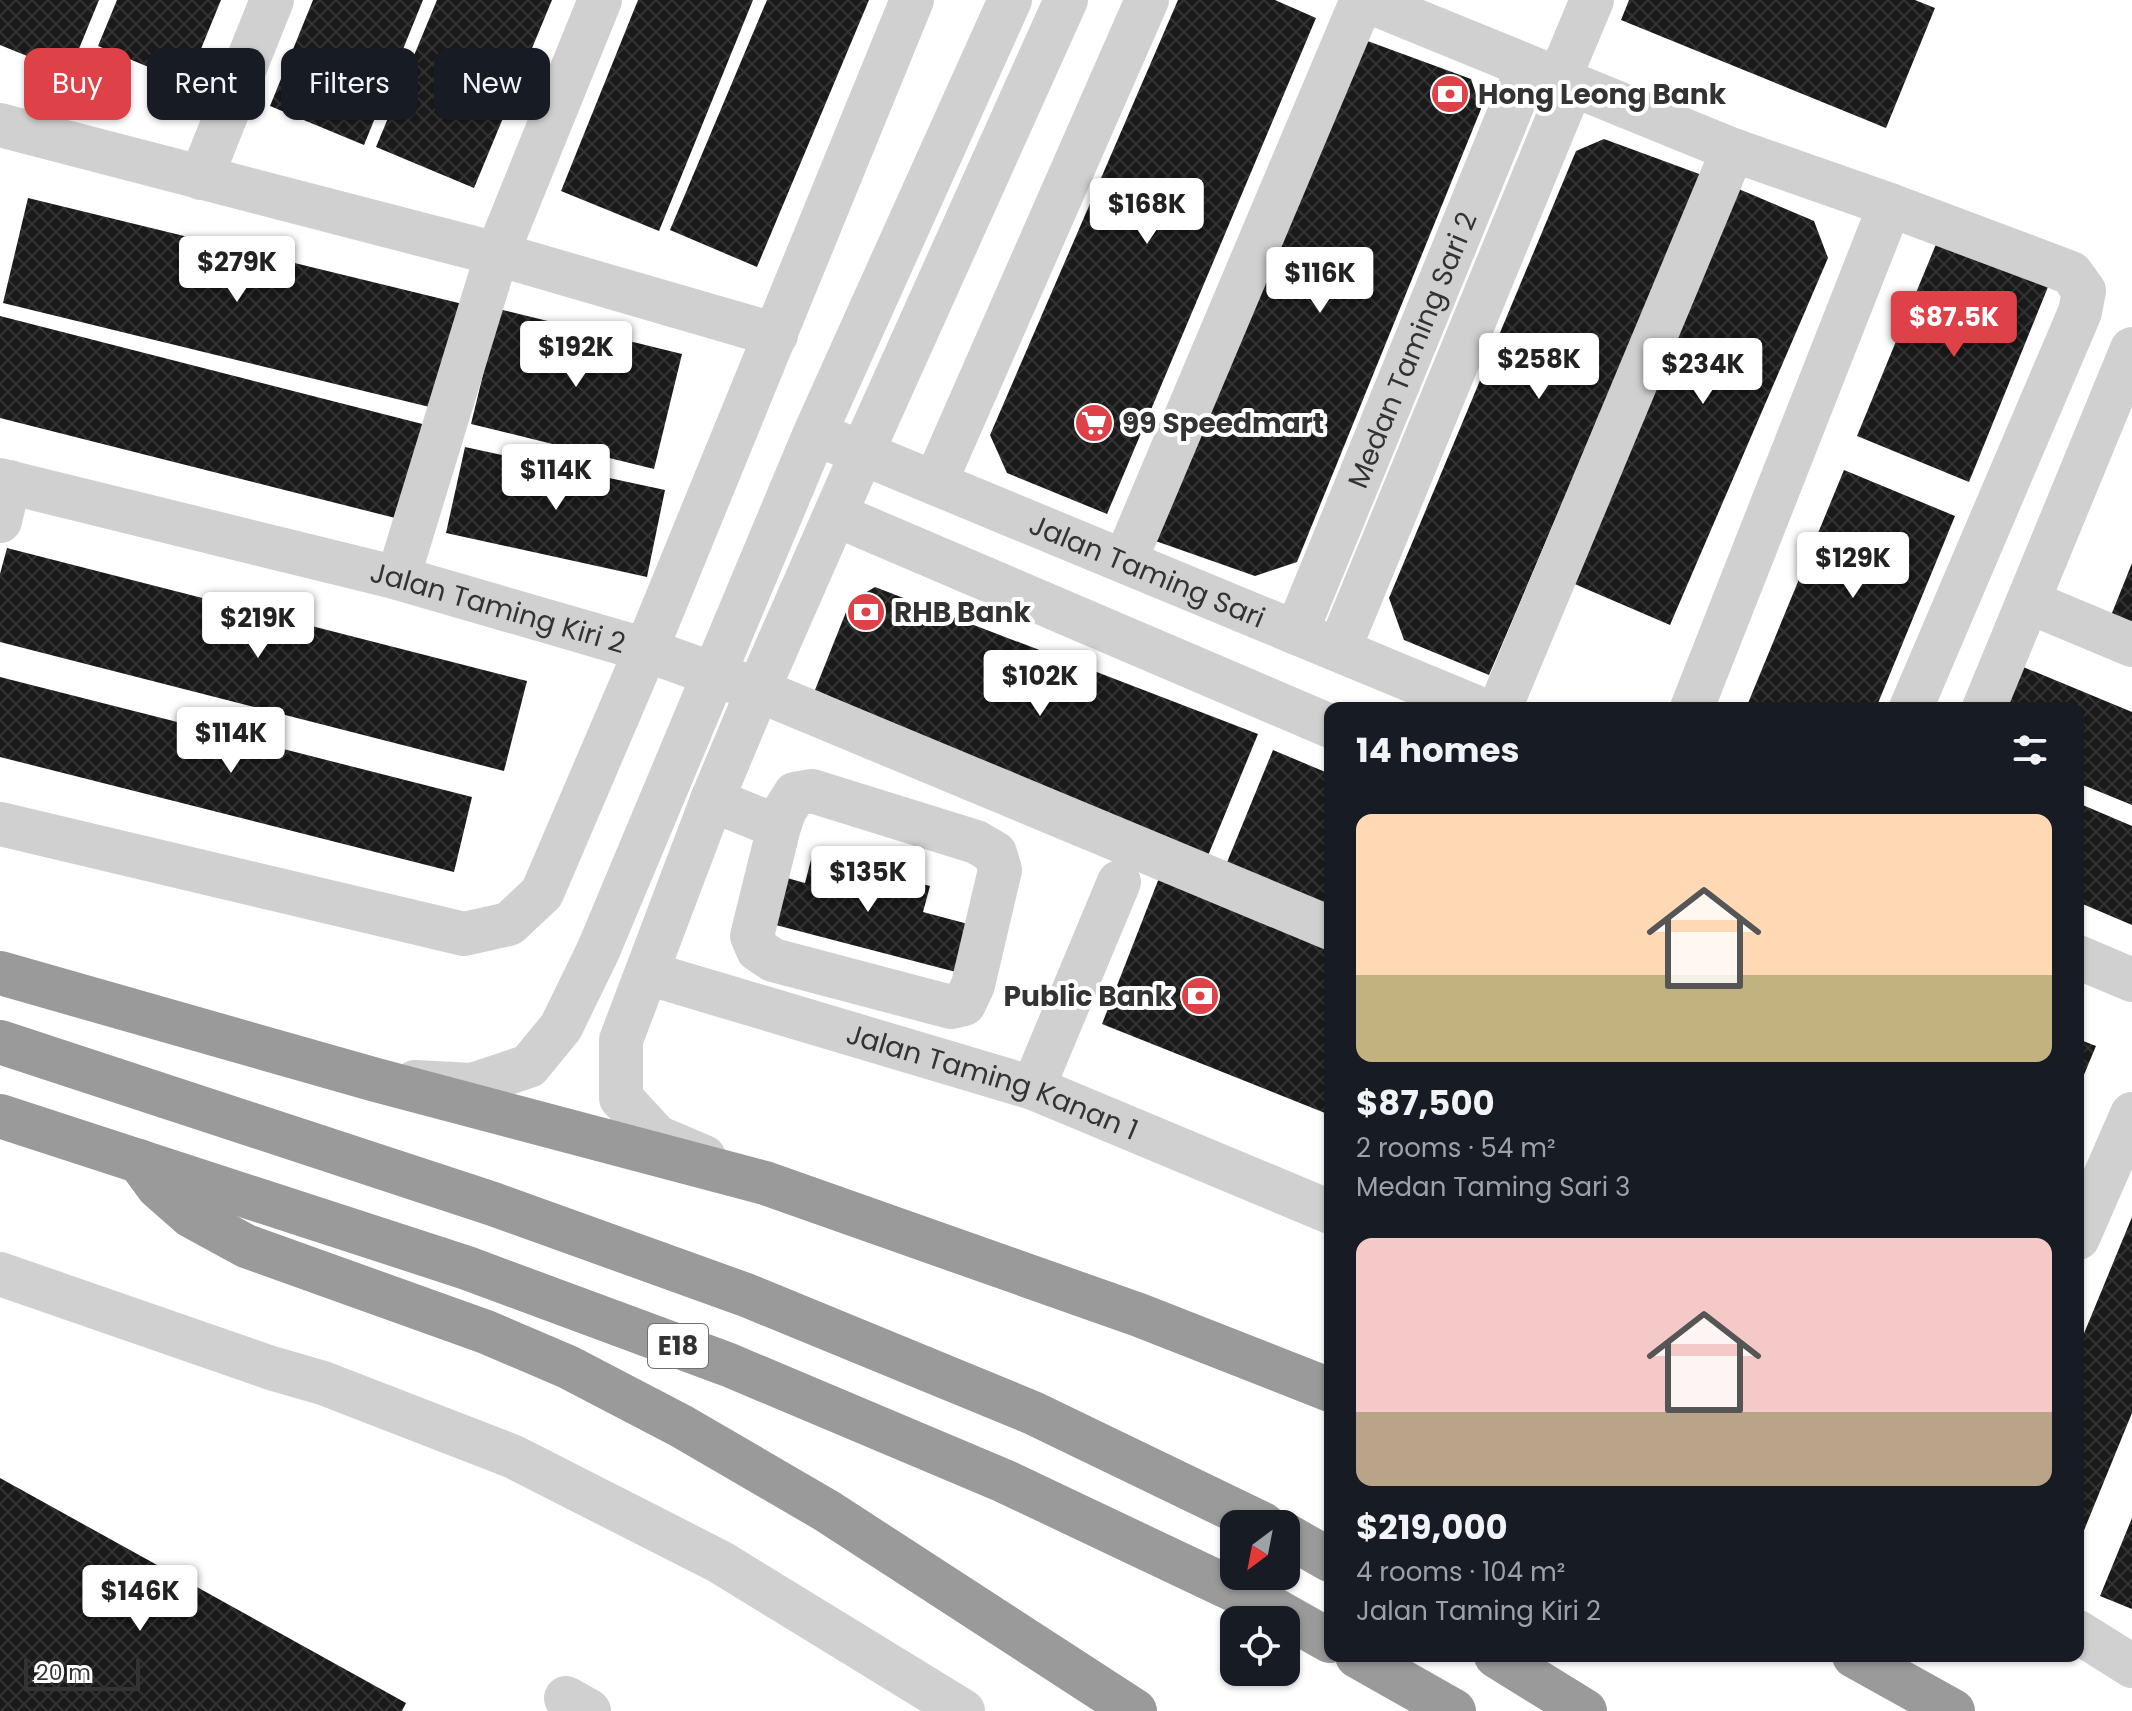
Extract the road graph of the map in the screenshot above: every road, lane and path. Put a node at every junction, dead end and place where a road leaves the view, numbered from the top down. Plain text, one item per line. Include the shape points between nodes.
1 (272, 0) edge
2 (600, 0) edge
3 (912, 0) edge
4 (1010, 0) edge
5 (1066, 0) edge
6 (1147, 0) edge
7 (1364, 0) edge
8 (1592, 0) edge
9 (1553, 77) junction
10 (0, 125) edge
11 (1733, 150) junction
12 (201, 178) junction
13 (1890, 205) junction
14 (497, 254) junction
15 (776, 335) junction
16 (2132, 349) edge
17 (815, 433) junction
18 (862, 453) junction
19 (935, 483) junction
20 (3, 494) edge
21 (836, 515) junction
22 (1125, 561) junction
23 (398, 578) junction
24 (2029, 602) junction
25 (1296, 633) junction
26 (2132, 645) edge
27 (1339, 649) junction
28 (646, 650) junction
29 (713, 674) junction
30 (758, 690) junction
31 (1464, 702) edge
32 (1503, 702) edge
33 (1694, 702) edge
34 (1914, 702) edge
35 (1987, 702) edge
36 (1324, 723) edge
37 (712, 800) junction
38 (0, 824) edge
39 (779, 827) junction
40 (1119, 882) dead end
41 (1324, 926) edge
42 (2084, 960) edge
43 (0, 973) edge
44 (647, 973) junction
45 (2132, 980) edge
46 (0, 1042) edge
47 (376, 1080) junction
48 (1033, 1088) junction
49 (2132, 1114) edge
50 (0, 1116) edge
51 (138, 1160) junction
52 (765, 1183) junction
53 (1324, 1209) edge
54 (2084, 1224) edge
55 (6, 1288) edge
56 (1324, 1388) edge
57 (1234, 1510) edge
58 (1300, 1543) edge
59 (1324, 1557) edge
60 (2084, 1636) edge
61 (1324, 1638) edge
62 (1368, 1662) edge
63 (1506, 1662) edge
64 (1846, 1662) edge
65 (1865, 1662) edge
66 (2132, 1666) edge
67 (963, 1711) edge
68 (1135, 1711) edge
69 (1454, 1711) edge
70 (1585, 1711) edge
71 (1911, 1711) edge
72 (1953, 1711) edge

1 - 12 street
2 - 14 street
3 - 15 street
4 - 17 street
5 - 18 street
6 - 19 street
7 - 9 street
7 - 22 street
8 - 9 street
9 - 11 street
9 - 25 street, Medan Taming Sari 2
9 - 27 street, Medan Taming Sari 2
10 - 12 street
11 - 13 street
11 - 32 street
12 - 14 street
13 - 33 street
13 - 34 street via 2071,273 2084,291 2080,312
14 - 15 street
14 - 23 street
15 - 28 street
16 - 24 street
17 - 18 street, Jalan Taming Sari
17 - 29 street
18 - 19 street, Jalan Taming Sari
18 - 21 street
19 - 22 street, Jalan Taming Sari
20 - 23 street, Jalan Taming Kiri 2
21 - 30 street
21 - 36 street
22 - 25 street, Jalan Taming Sari
23 - 28 street, Jalan Taming Kiri 2
24 - 26 street
24 - 35 street
25 - 27 street, Jalan Taming Sari
27 - 31 street, Jalan Taming Sari
28 - 29 street, Jalan Taming Kiri 2
28 - 38 street via 542,893 509,924 464,934
29 - 30 street, Jalan Taming Kiri 2
29 - 47 street via 598,951 561,1027 529,1066 472,1085
30 - 37 street
30 - 41 street, Jalan Taming Kiri 2
37 - 39 street
37 - 44 street
39 - 39 street via 752,936 758,950 773,960 951,1007 964,1004 1000,870 995,853 976,842 812,791 795,794
40 - 48 street
42 - 45 street
43 - 47 highway
44 - 48 street, Jalan Taming Kanan 1
44 - 52 street via 621,1040 621,1098 657,1137
46 - 57 highway, E18 via 493,1204 746,1295 1033,1413
47 - 52 highway
48 - 53 street, Jalan Taming Kanan 1
49 - 54 street
50 - 51 highway, E18
51 - 61 highway, E18 via 467,1268 729,1365 1004,1481
51 - 68 highway via 158,1187 191,1216 246,1246 486,1332 568,1367 681,1426 827,1511
52 - 56 highway via 1139,1315
55 - 67 street via 323,1383 514,1457 720,1562
58 - 59 highway
60 - 66 street
62 - 69 highway
63 - 70 highway
64 - 71 highway
65 - 72 highway

